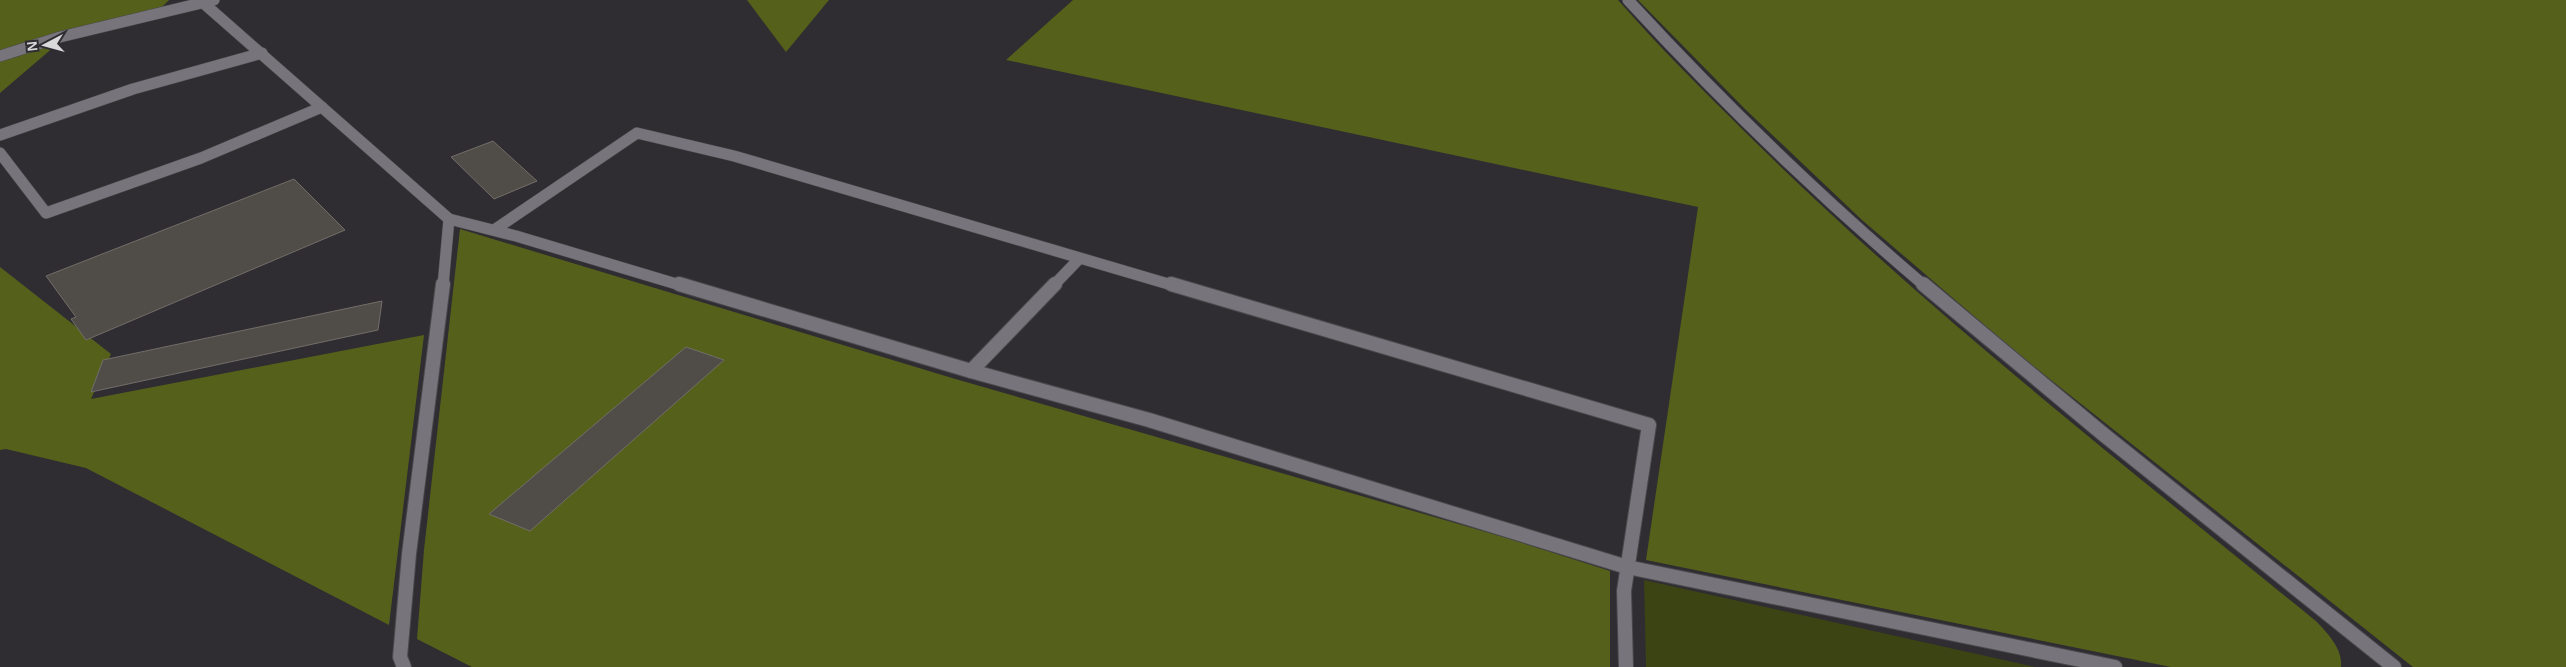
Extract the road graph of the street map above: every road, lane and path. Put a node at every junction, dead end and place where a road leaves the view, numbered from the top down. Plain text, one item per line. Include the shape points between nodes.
1 (214, 0) edge
2 (1628, 0) edge
3 (201, 1) edge
4 (262, 53) junction
5 (0, 56) edge
6 (322, 107) junction
7 (0, 135) edge
8 (0, 153) edge
9 (449, 219) junction
10 (494, 230) junction
11 (1078, 259) junction
12 (971, 371) junction
13 (1626, 567) junction
14 (404, 667) edge
15 (1626, 667) edge
16 (2115, 667) edge
17 (2394, 667) edge

1 - 3 lane
2 - 17 lane via 1852,223 2022,368
3 - 4 lane
3 - 5 lane
4 - 6 lane
4 - 7 lane via 133,90
6 - 8 lane via 201,158 46,213
6 - 9 lane
9 - 10 lane
9 - 14 lane via 409,554 400,657
10 - 11 lane via 637,133 734,156
10 - 12 lane
11 - 12 lane
11 - 13 lane via 1649,425
12 - 13 lane via 1149,420
13 - 15 lane
13 - 16 lane

